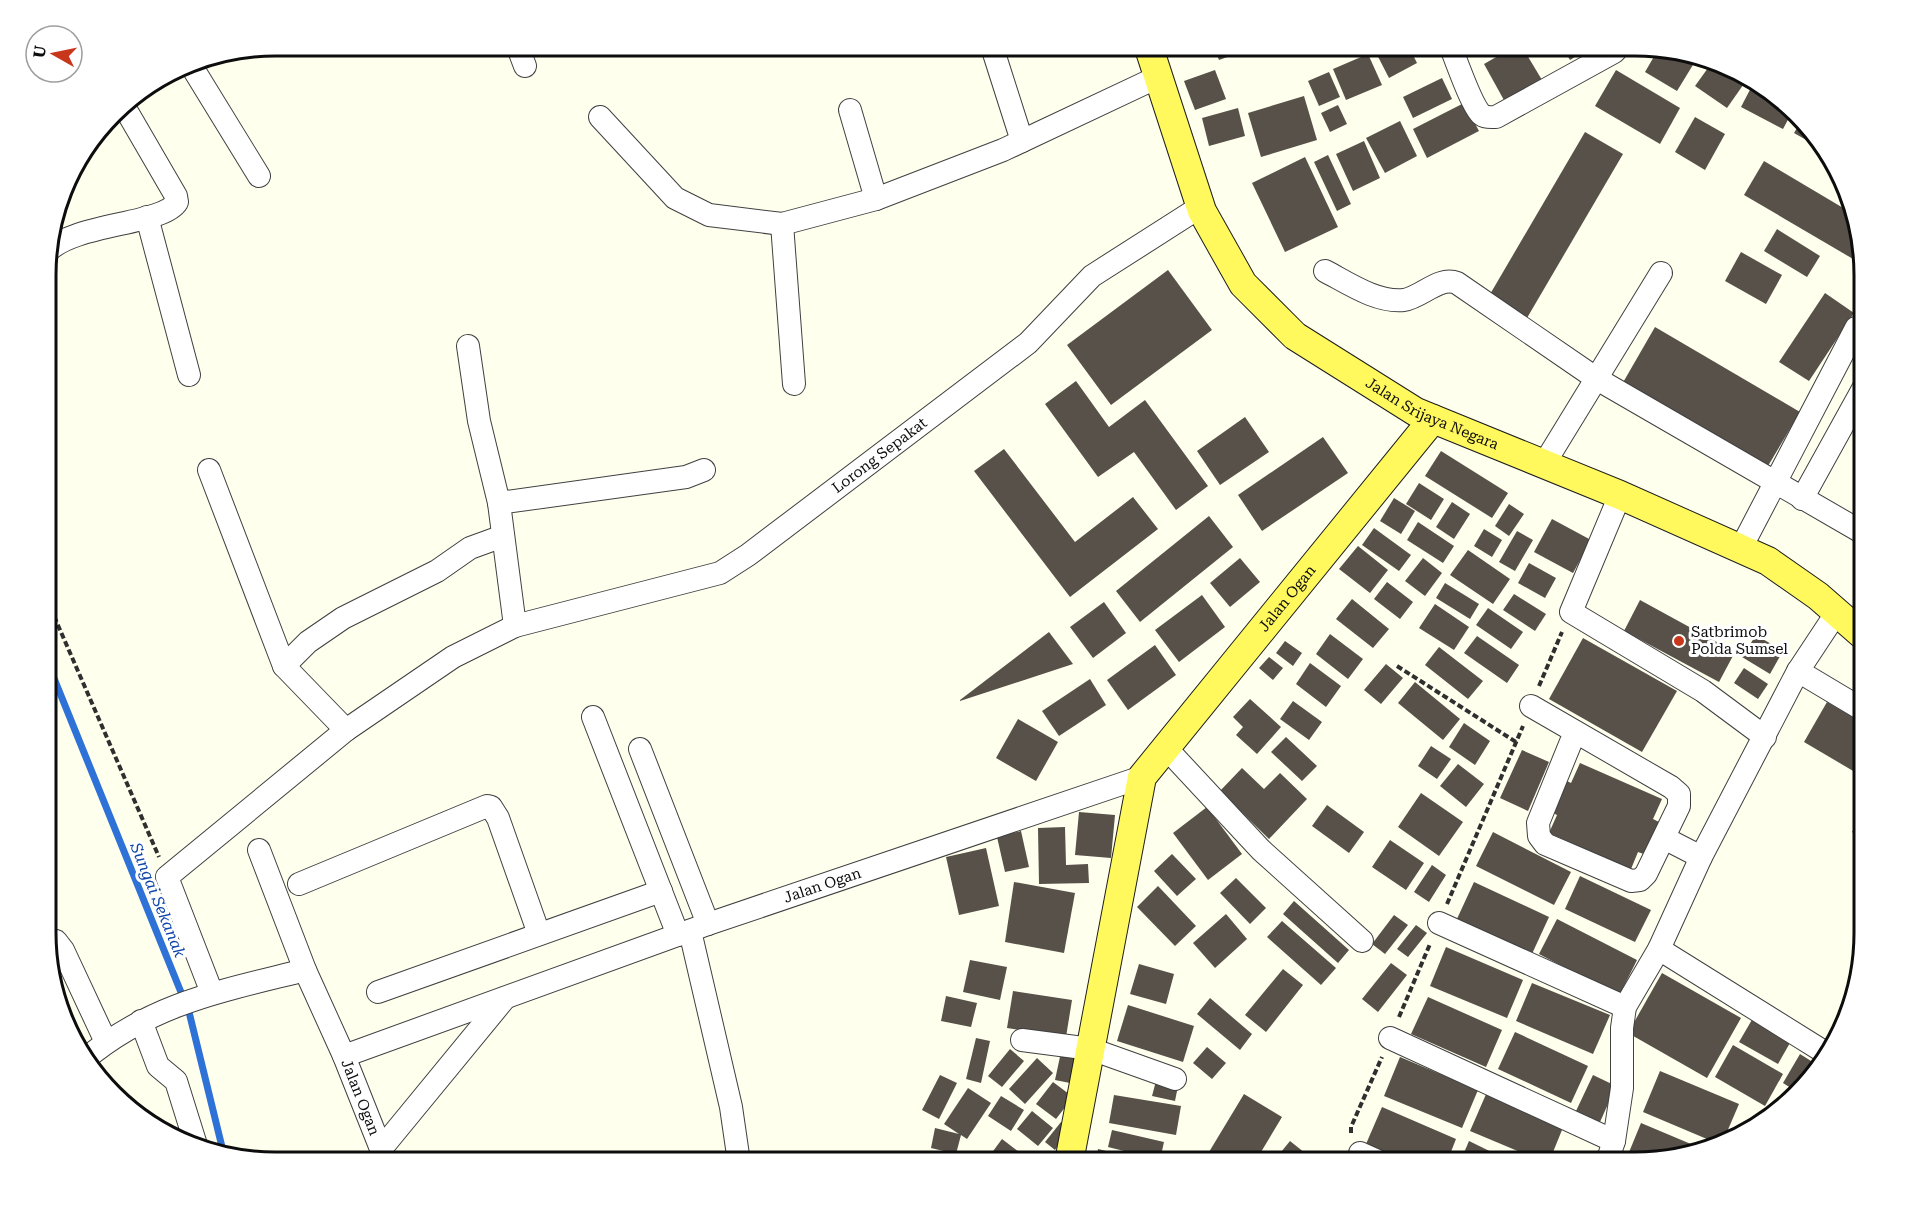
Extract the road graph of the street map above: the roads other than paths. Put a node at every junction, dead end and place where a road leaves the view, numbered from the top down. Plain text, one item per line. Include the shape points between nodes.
1 (522, 56) edge
2 (995, 56) edge
3 (1152, 56) edge
4 (1455, 56) edge
5 (1607, 56) edge
6 (525, 66) dead end
7 (194, 71) edge
8 (1160, 76) junction
9 (850, 110) dead end
10 (128, 112) edge
11 (600, 117) dead end
12 (1022, 141) junction
13 (259, 176) dead end
14 (876, 199) junction
15 (1200, 207) junction
16 (147, 218) junction
17 (782, 224) junction
18 (57, 245) edge
19 (1325, 271) dead end
20 (1661, 273) dead end
21 (1854, 332) edge
22 (468, 346) dead end
23 (189, 375) dead end
24 (1597, 379) junction
25 (794, 384) dead end
26 (1854, 403) edge
27 (1433, 419) junction
28 (1544, 464) junction
29 (209, 470) dead end
30 (704, 470) dead end
31 (1776, 484) junction
32 (1620, 495) junction
33 (1802, 499) junction
34 (499, 503) junction
35 (1854, 528) edge
36 (503, 536) junction
37 (1741, 549) junction
38 (1837, 612) junction
39 (515, 626) junction
40 (1854, 628) edge
41 (284, 666) junction
42 (1798, 671) junction
43 (1854, 705) edge
44 (1531, 706) road end
45 (593, 717) dead end
46 (346, 730) junction
47 (1575, 732) junction
48 (1765, 737) junction
49 (1166, 748) junction
50 (640, 749) dead end
51 (1142, 777) junction
52 (1664, 838) junction
53 (259, 850) dead end
54 (1701, 857) junction
55 (299, 884) dead end
56 (661, 891) junction
57 (1439, 923) road end
58 (692, 930) junction
59 (539, 934) junction
60 (56, 941) edge
61 (1362, 941) dead end
62 (1659, 949) junction
63 (305, 970) junction
64 (378, 992) dead end
65 (204, 995) junction
66 (506, 997) junction
67 (1625, 1007) junction
68 (141, 1021) junction
69 (1390, 1038) road end
70 (1022, 1040) dead end
71 (106, 1042) junction
72 (1090, 1049) junction
73 (1821, 1050) edge
74 (92, 1054) edge
75 (344, 1056) junction
76 (1175, 1079) dead end
77 (193, 1136) edge
78 (1610, 1151) edge
79 (382, 1152) edge
80 (385, 1152) edge
81 (738, 1152) edge
82 (1071, 1152) edge

1 - 6 street
2 - 12 street
3 - 8 main road, Jalan Srijaya Negara
4 - 5 street via 1481,114 1496,117
7 - 13 street
8 - 12 street
8 - 15 main road, Jalan Srijaya Negara
9 - 14 street
10 - 16 street via 176,196 174,207
11 - 17 street via 675,198 709,215
12 - 14 street
14 - 17 street
15 - 27 main road, Jalan Srijaya Negara via 1244,284 1295,336
15 - 39 street, Lorong Sepakat via 1092,276 1028,343 720,573
16 - 18 street via 68,238
16 - 23 street
17 - 25 street
19 - 24 street via 1365,292 1390,299 1419,296 1437,284 1452,281
20 - 24 street
21 - 31 street
22 - 34 street via 479,421
24 - 28 street
24 - 31 street
26 - 33 street
27 - 28 main road, Jalan Srijaya Negara
27 - 49 main road, Jalan Ogan
28 - 32 main road, Jalan Srijaya Negara
29 - 41 street
30 - 34 street via 686,477
31 - 33 street
31 - 37 street
32 - 37 main road, Jalan Srijaya Negara
32 - 48 street via 1571,612 1703,692
33 - 35 street
34 - 36 street
36 - 39 street
36 - 41 street via 470,548 437,571 343,618 308,642
37 - 38 main road, Jalan Srijaya Negara via 1768,561
38 - 40 main road, Jalan Srijaya Negara
38 - 42 street
39 - 46 street, Lorong Sepakat via 453,657
41 - 46 street
42 - 43 street
42 - 48 street
44 - 47 street
45 - 56 street
46 - 65 street, Lorong Sepakat via 167,877
47 - 52 street via 1679,794 1679,806
47 - 52 street via 1538,823 1539,836 1545,844 1631,881 1646,874
48 - 54 street
49 - 51 main road, Jalan Ogan
49 - 61 street via 1261,850
50 - 58 street
51 - 58 street, Jalan Ogan
51 - 72 main road, Jalan Ogan
52 - 54 street
53 - 63 street
54 - 62 street
55 - 59 street via 487,806 498,818
56 - 58 street
56 - 59 street
57 - 67 street
58 - 66 street, Jalan Ogan
58 - 81 street
59 - 64 street
60 - 71 street
62 - 67 street
62 - 73 street
63 - 65 street
63 - 75 street
65 - 68 street
66 - 75 street, Jalan Ogan
66 - 80 street, Jalan Ogan
67 - 78 street via 1622,1088
68 - 71 street
68 - 77 street via 158,1066 176,1081
69 - 78 street
70 - 72 street
71 - 74 street
72 - 76 street
72 - 82 main road, Jalan Ogan
75 - 79 street, Jalan Ogan

